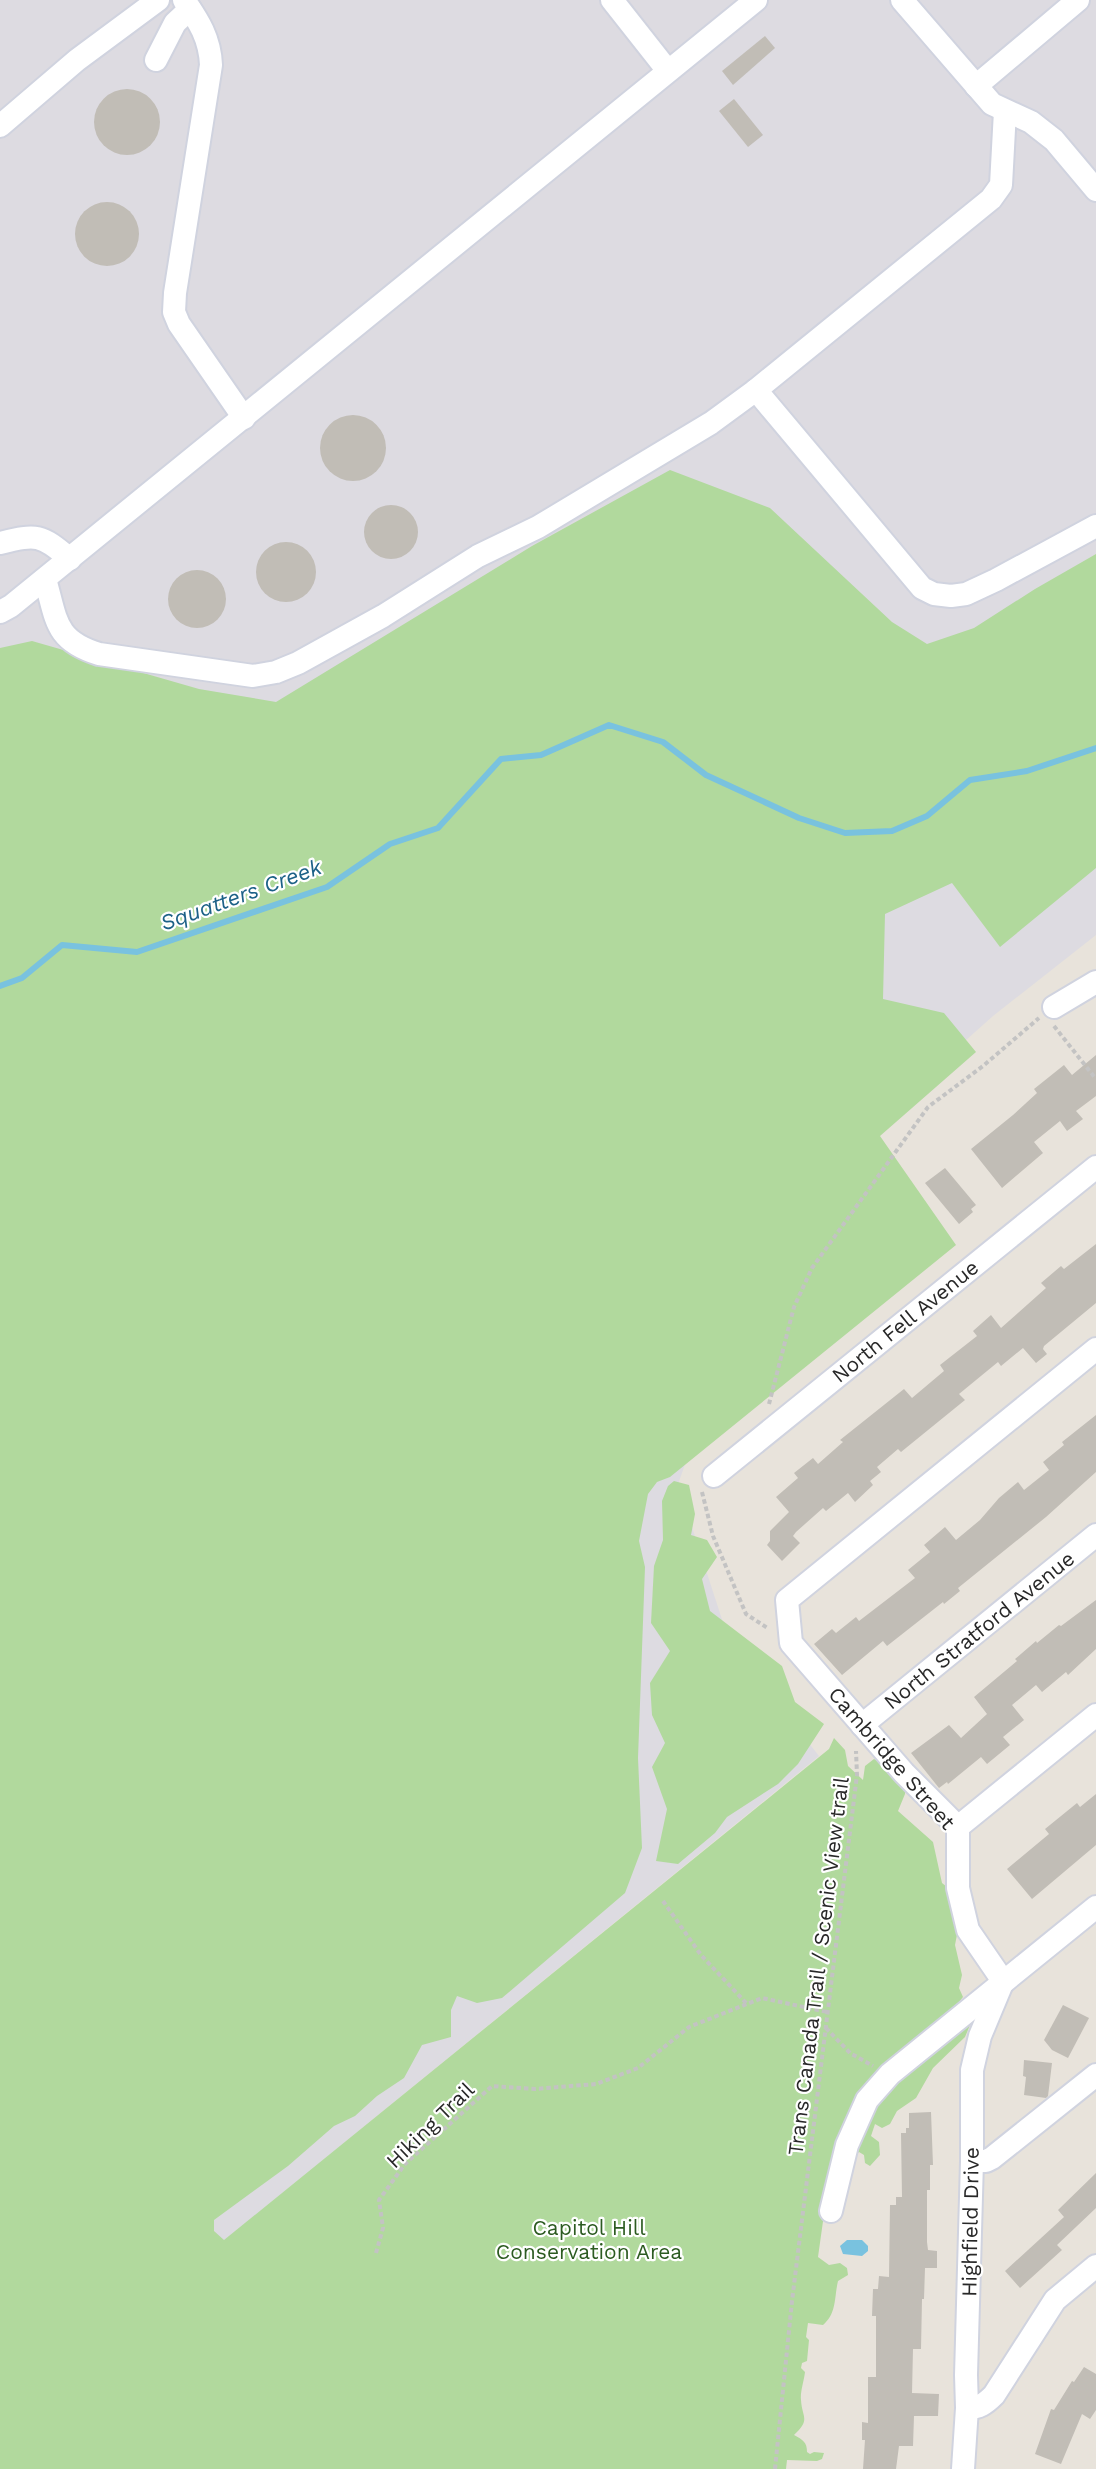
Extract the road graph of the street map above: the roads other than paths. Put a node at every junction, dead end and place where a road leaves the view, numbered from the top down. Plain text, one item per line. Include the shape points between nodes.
1 (158, 0) edge
2 (612, 0) edge
3 (756, 0) edge
4 (902, 0) edge
5 (1078, 0) edge
6 (187, 5) edge
7 (156, 60) dead end
8 (668, 71) junction
9 (976, 86) junction
10 (1005, 111) junction
11 (0, 126) edge
12 (1096, 190) edge
13 (756, 390) junction
14 (244, 418) junction
15 (1096, 526) edge
16 (0, 543) edge
17 (70, 559) junction
18 (45, 579) junction
19 (0, 612) edge
20 (1096, 981) edge
21 (1054, 1007) road end
22 (1096, 1167) edge
23 (1096, 1349) edge
24 (707, 1481) road end
25 (1096, 1535) edge
26 (1096, 1715) edge
27 (862, 1725) junction
28 (958, 1827) junction
29 (1096, 1907) edge
30 (1003, 1981) junction
31 (1096, 2075) edge
32 (972, 2161) junction
33 (831, 2211) dead end
34 (1096, 2266) edge
35 (967, 2408) junction
36 (963, 2469) edge

1 - 11 street via 77,60
2 - 8 street
3 - 8 street
4 - 9 street
5 - 9 street
6 - 7 street
6 - 14 street via 210,47 211,65 174,312
8 - 14 street
9 - 10 street via 992,104
10 - 12 street via 1031,122 1054,140
10 - 13 street via 1001,184 990,199
13 - 15 street via 922,588 934,594 966,594
13 - 18 street via 711,423 538,527 478,556 383,616 276,672 253,676 224,673 79,648 65,637
14 - 17 street
16 - 17 street via 37,537 47,540
17 - 18 street
18 - 19 street
20 - 21 street
22 - 24 street, North Fell Avenue
23 - 27 street, Cambridge Street via 787,1600 791,1643
25 - 27 street, North Stratford Avenue
26 - 28 street
27 - 28 street, Cambridge Street
28 - 30 street, Cambridge Street via 958,1888 968,1930
29 - 30 street
30 - 32 street, Highfield Drive via 980,2036 972,2070
30 - 33 street via 890,2074 867,2100 847,2145
31 - 32 street via 992,2158
32 - 35 street, Highfield Drive
34 - 35 street via 1055,2300 986,2404
35 - 36 street, Highfield Drive

